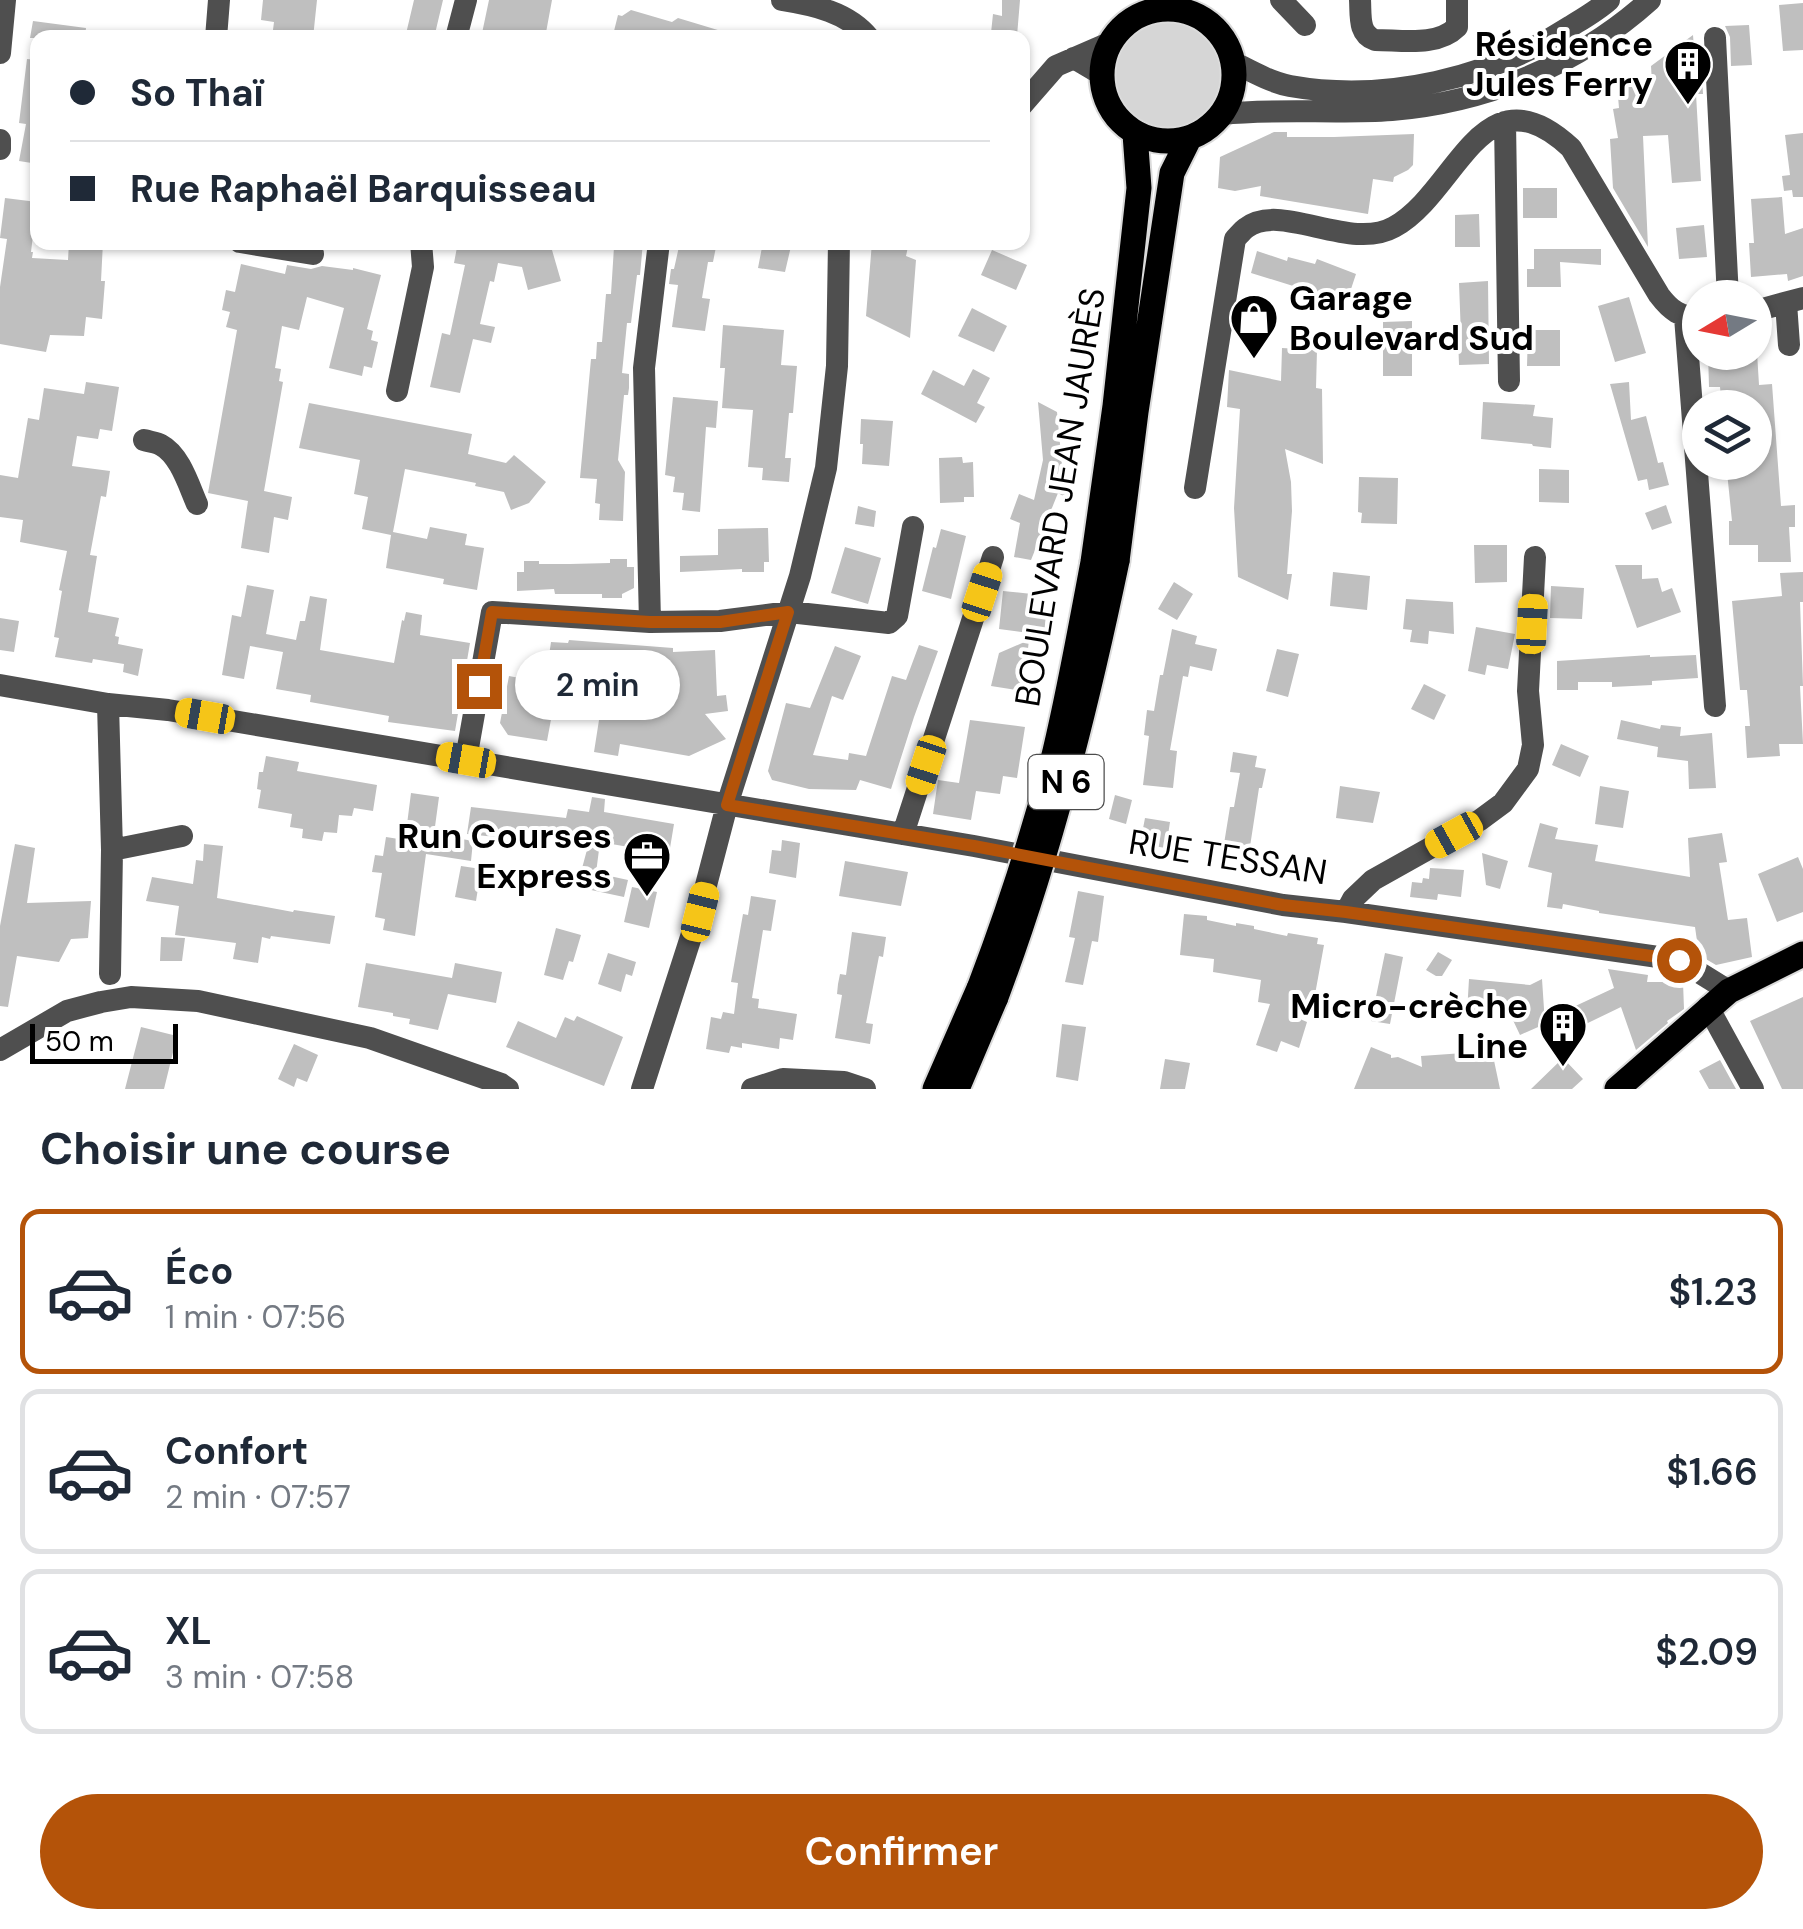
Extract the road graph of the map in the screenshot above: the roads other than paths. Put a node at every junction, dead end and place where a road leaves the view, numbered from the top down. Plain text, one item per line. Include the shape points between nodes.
1 (6, 0) edge
2 (219, 0) edge
3 (466, 0) edge
4 (782, 0) edge
5 (1281, 0) edge
6 (1360, 0) edge
7 (1457, 0) edge
8 (1609, 0) edge
9 (1650, 0) edge
10 (1156, 5) edge
11 (834, 6) edge
12 (1202, 9) edge
13 (1305, 25) dead end
14 (217, 30) edge
15 (458, 30) edge
16 (863, 30) edge
17 (1715, 38) dead end
18 (1109, 43) junction
19 (0, 53) edge
20 (1074, 58) junction
21 (1233, 62) junction
22 (1101, 74) junction
23 (1030, 96) edge
24 (1222, 114) junction
25 (1505, 122) junction
26 (1135, 134) junction
27 (1189, 139) junction
28 (0, 140) edge
29 (0, 149) edge
30 (289, 250) edge
31 (422, 250) edge
32 (658, 250) edge
33 (839, 250) edge
34 (314, 254) dead end
35 (1727, 280) edge
36 (1794, 301) edge
37 (1682, 314) edge
38 (1789, 345) dead end
39 (1696, 370) edge
40 (1509, 380) dead end
41 (397, 391) dead end
42 (144, 440) dead end
43 (1195, 488) dead end
44 (198, 504) dead end
45 (913, 526) dead end
46 (993, 557) dead end
47 (1535, 557) dead end
48 (1105, 561) junction
49 (788, 612) junction
50 (650, 622) junction
51 (0, 685) edge
52 (108, 704) junction
53 (1715, 706) dead end
54 (466, 760) junction
55 (727, 805) junction
56 (904, 834) junction
57 (182, 836) dead end
58 (112, 850) junction
59 (1346, 912) junction
60 (1803, 954) edge
61 (110, 974) dead end
62 (1729, 990) junction
63 (1708, 1007) junction
64 (0, 1050) edge
65 (949, 1083) edge
66 (508, 1089) edge
67 (642, 1089) edge
68 (752, 1089) edge
69 (865, 1089) edge
70 (1617, 1089) edge
71 (1753, 1089) edge

1 - 19 street
2 - 14 street
3 - 15 street
4 - 11 street
5 - 13 street
6 - 7 street via 1363,32 1375,40 1448,36 1457,27
8 - 21 street via 1502,64 1422,84 1368,90 1288,85
9 - 24 street via 1573,55 1500,88 1390,110
10 - 12 main road
10 - 18 main road
11 - 16 street
12 - 21 main road
17 - 35 street
18 - 20 street
18 - 22 main road
20 - 22 street
20 - 23 street via 1056,66
21 - 24 main road via 1231,98
22 - 26 main road via 1110,108
24 - 27 main road
25 - 37 street via 1536,124 1571,148 1659,294
25 - 40 street
25 - 43 street via 1473,143 1410,218 1390,230 1330,232 1268,220 1248,225 1235,239
26 - 27 main road via 1153,141
26 - 48 main road, BOULEVARD JEAN JAURÈS / N 6 via 1139,188 1114,406
27 - 48 main road, BOULEVARD JEAN JAURÈS / N 6 via 1172,174 1136,412
28 - 29 street
30 - 34 street
31 - 41 street
32 - 50 street via 644,368
33 - 49 street via 826,468
36 - 38 street
39 - 53 street
42 - 44 street via 171,452
45 - 49 street via 889,624
46 - 56 street
47 - 59 street via 1528,769 1503,803 1373,880
48 - 65 main road, BOULEVARD JEAN JAURÈS / N 6, bridge via 1093,677 1068,774 1016,944
49 - 50 street via 720,622
49 - 55 street
50 - 54 street via 492,612
51 - 52 street, RUE TESSAN
52 - 54 street, RUE TESSAN
52 - 58 street
54 - 55 street, RUE TESSAN
55 - 56 street, RUE TESSAN
55 - 67 street
56 - 59 street, RUE TESSAN
57 - 58 street
58 - 61 street
59 - 62 street, RUE TESSAN via 1679,960
60 - 62 main road
62 - 63 main road
63 - 70 main road
63 - 71 street
64 - 66 street via 67,1011 100,1002 198,1001 370,1038
68 - 69 street via 783,1079

